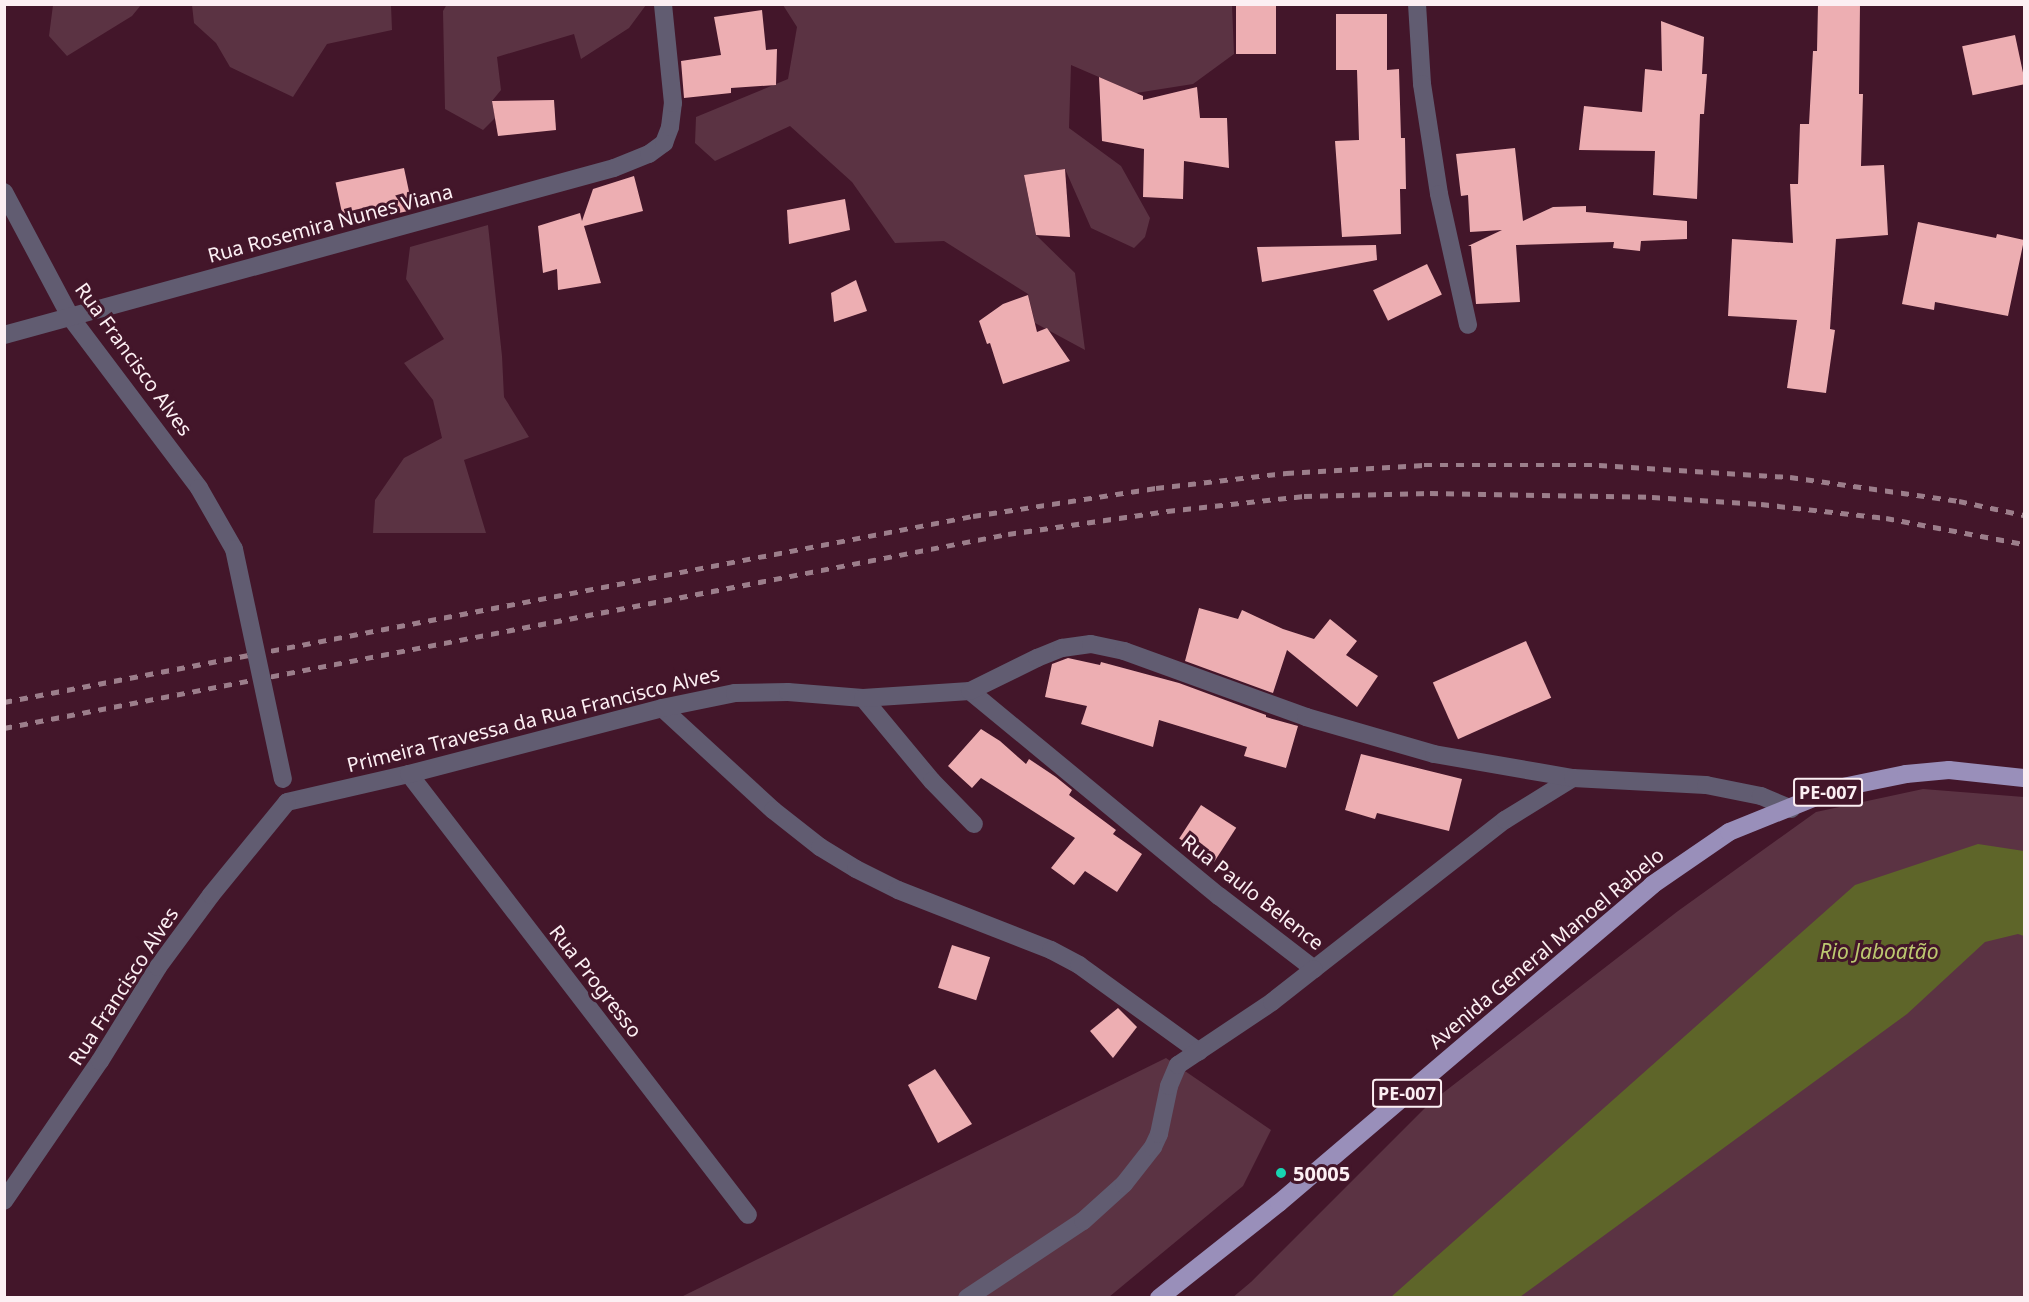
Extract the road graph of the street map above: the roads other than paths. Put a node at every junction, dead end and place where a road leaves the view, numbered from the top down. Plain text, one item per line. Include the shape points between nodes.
1 (663, 4) edge
2 (1417, 4) edge
3 (4, 192) edge
4 (71, 318) junction
5 (1468, 325) dead end
6 (4, 335) edge
7 (970, 691) junction
8 (863, 698) junction
9 (662, 708) junction
10 (408, 774) junction
11 (1573, 778) junction
12 (2025, 778) edge
13 (287, 802) junction
14 (1791, 809) junction
15 (974, 824) dead end
16 (1314, 969) junction
17 (1199, 1052) junction
18 (4, 1201) edge
19 (748, 1215) dead end
20 (967, 1298) edge
21 (1160, 1298) edge

1 - 4 street, Rua Rosemira Nunes Viana via 673,103 664,143 649,154 614,168
2 - 5 street via 1423,95 1439,194
3 - 4 street, Rua Francisco Alves
4 - 6 street, Rua Rosemira Nunes Viana
4 - 13 street, Rua Francisco Alves, bridge via 199,488 234,549
7 - 8 street, Primeira Travessa da Rua Francisco Alves
7 - 11 street, Primeira Travessa da Rua Francisco Alves via 1062,648 1106,646 1377,740
7 - 16 street, Rua Paulo Belence
8 - 9 street, Primeira Travessa da Rua Francisco Alves via 788,692 735,693
8 - 15 street
9 - 10 street, Primeira Travessa da Rua Francisco Alves
9 - 17 street via 773,810 820,847 898,890 1061,955
10 - 13 street, Primeira Travessa da Rua Francisco Alves
10 - 19 street, Rua Progresso
11 - 14 street via 1706,785 1761,796
11 - 16 street, Rua Paulo Belence via 1505,820
12 - 14 main road, Avenida General Manoel Rabelo / PE-007 via 1949,770 1906,774 1838,788
13 - 18 street, Rua Francisco Alves via 211,895 159,967
14 - 21 main road, Avenida General Manoel Rabelo / PE-007 via 1729,832 1652,885 1279,1203
16 - 17 street
17 - 20 street via 1178,1065 1172,1074 1159,1134 1124,1184 1083,1221

